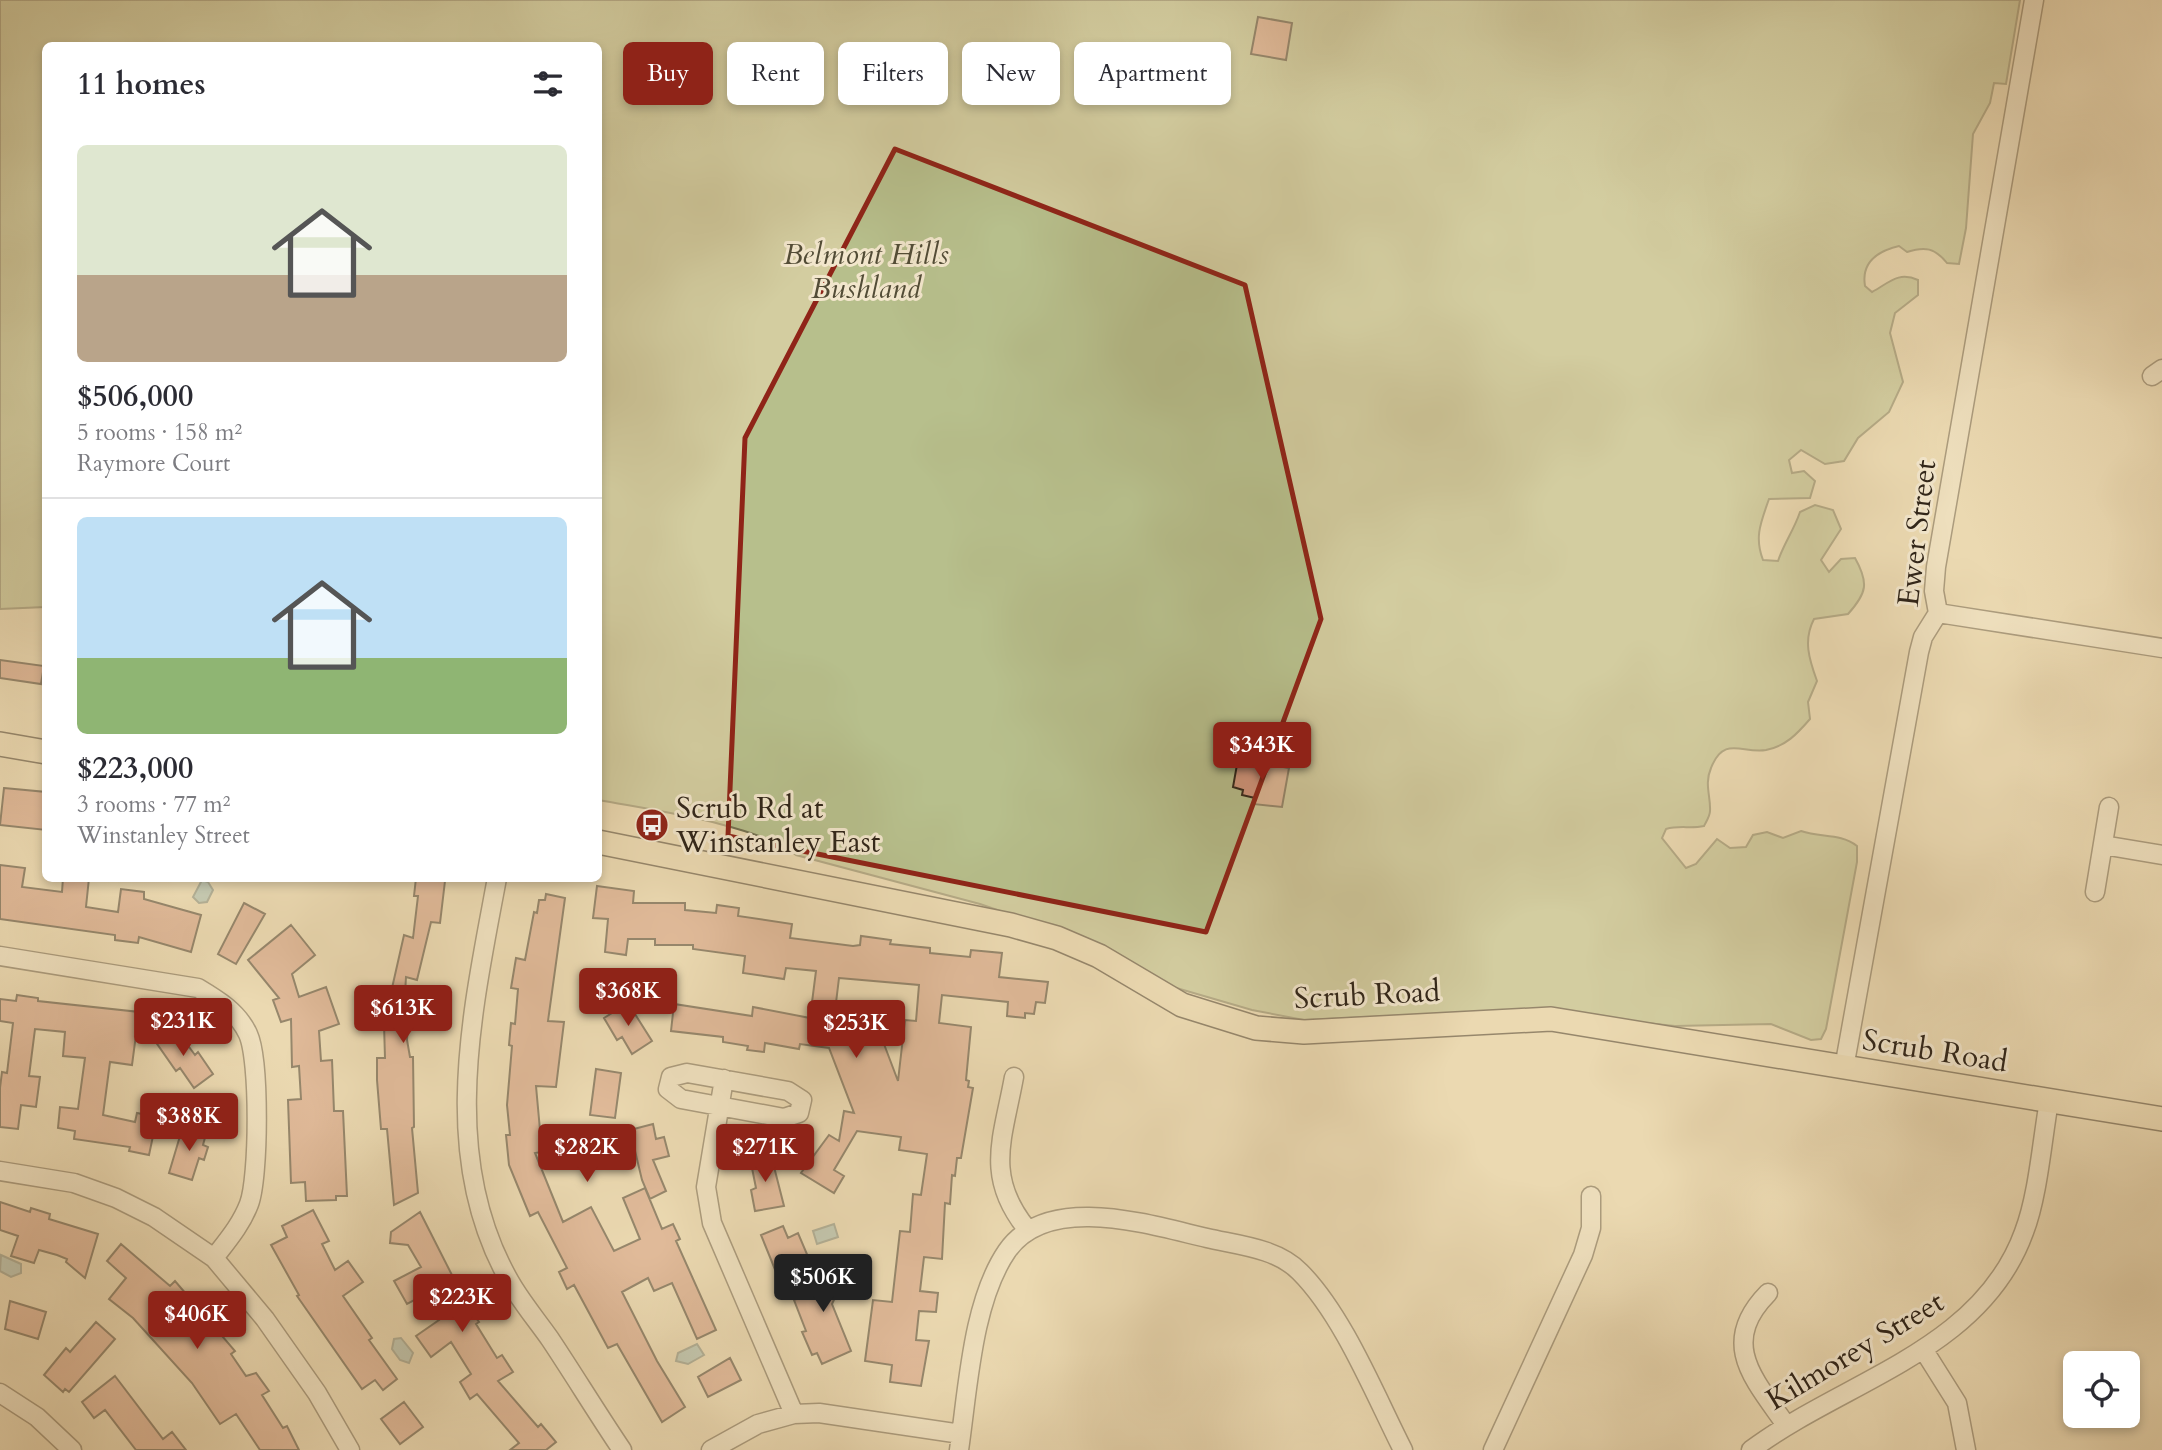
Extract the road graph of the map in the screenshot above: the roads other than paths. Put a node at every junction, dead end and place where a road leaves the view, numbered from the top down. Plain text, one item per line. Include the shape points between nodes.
1 (2034, 0) edge
2 (1938, 613) junction
3 (2162, 648) edge
4 (0, 744) edge
5 (42, 751) edge
6 (2109, 807) dead end
7 (602, 843) edge
8 (2103, 845) junction
9 (2162, 855) edge
10 (496, 882) edge
11 (2095, 891) dead end
12 (0, 956) edge
13 (1844, 1068) junction
14 (1014, 1077) dead end
15 (724, 1079) junction
16 (2049, 1101) junction
17 (719, 1106) junction
18 (2162, 1119) edge
19 (0, 1171) edge
20 (1591, 1196) dead end
21 (1027, 1229) junction
22 (214, 1258) junction
23 (1768, 1293) dead end
24 (1923, 1349) junction
25 (0, 1393) edge
26 (794, 1414) junction
27 (1786, 1425) junction
28 (960, 1442) edge
29 (72, 1450) edge
30 (350, 1450) edge
31 (622, 1450) edge
32 (711, 1450) edge
33 (1403, 1450) edge
34 (1493, 1450) edge
35 (1751, 1450) edge
36 (1966, 1450) edge

1 - 2 street, Ewer Street via 1936,567
2 - 3 street
2 - 13 street, Ewer Street via 1919,652
4 - 5 main road
6 - 8 street
7 - 13 main road, Scrub Road via 1046,935 1099,956 1182,1005 1256,1028 1304,1032 1551,1019
8 - 9 street
8 - 11 street
10 - 31 street via 470,1037 465,1097 470,1162 488,1230 512,1286
12 - 22 street via 198,988 236,1016 249,1036 254,1063 256,1171 245,1212
13 - 16 main road, Scrub Road
14 - 21 street via 999,1178 1011,1209
15 - 17 street
15 - 17 street via 687,1073 671,1077 668,1089 681,1099
15 - 17 street via 788,1091 802,1100 799,1112 784,1118
16 - 18 main road, Scrub Road
16 - 24 street, Kilmorey Street via 2031,1209 2004,1279 1960,1325
17 - 26 street via 706,1187 712,1223
19 - 22 street via 74,1184 117,1198 155,1217
20 - 34 street via 1591,1228 1583,1255
21 - 28 street via 1008,1250 992,1279 981,1315
21 - 33 street via 1090,1216 1123,1219 1272,1254 1318,1292
22 - 30 street via 265,1319
23 - 27 street via 1745,1326 1742,1350 1755,1380
24 - 27 street, Kilmorey Street
24 - 36 street via 1957,1403
25 - 29 street via 37,1417
26 - 28 street via 819,1413
26 - 32 street via 758,1424
27 - 35 street, Kilmorey Street

